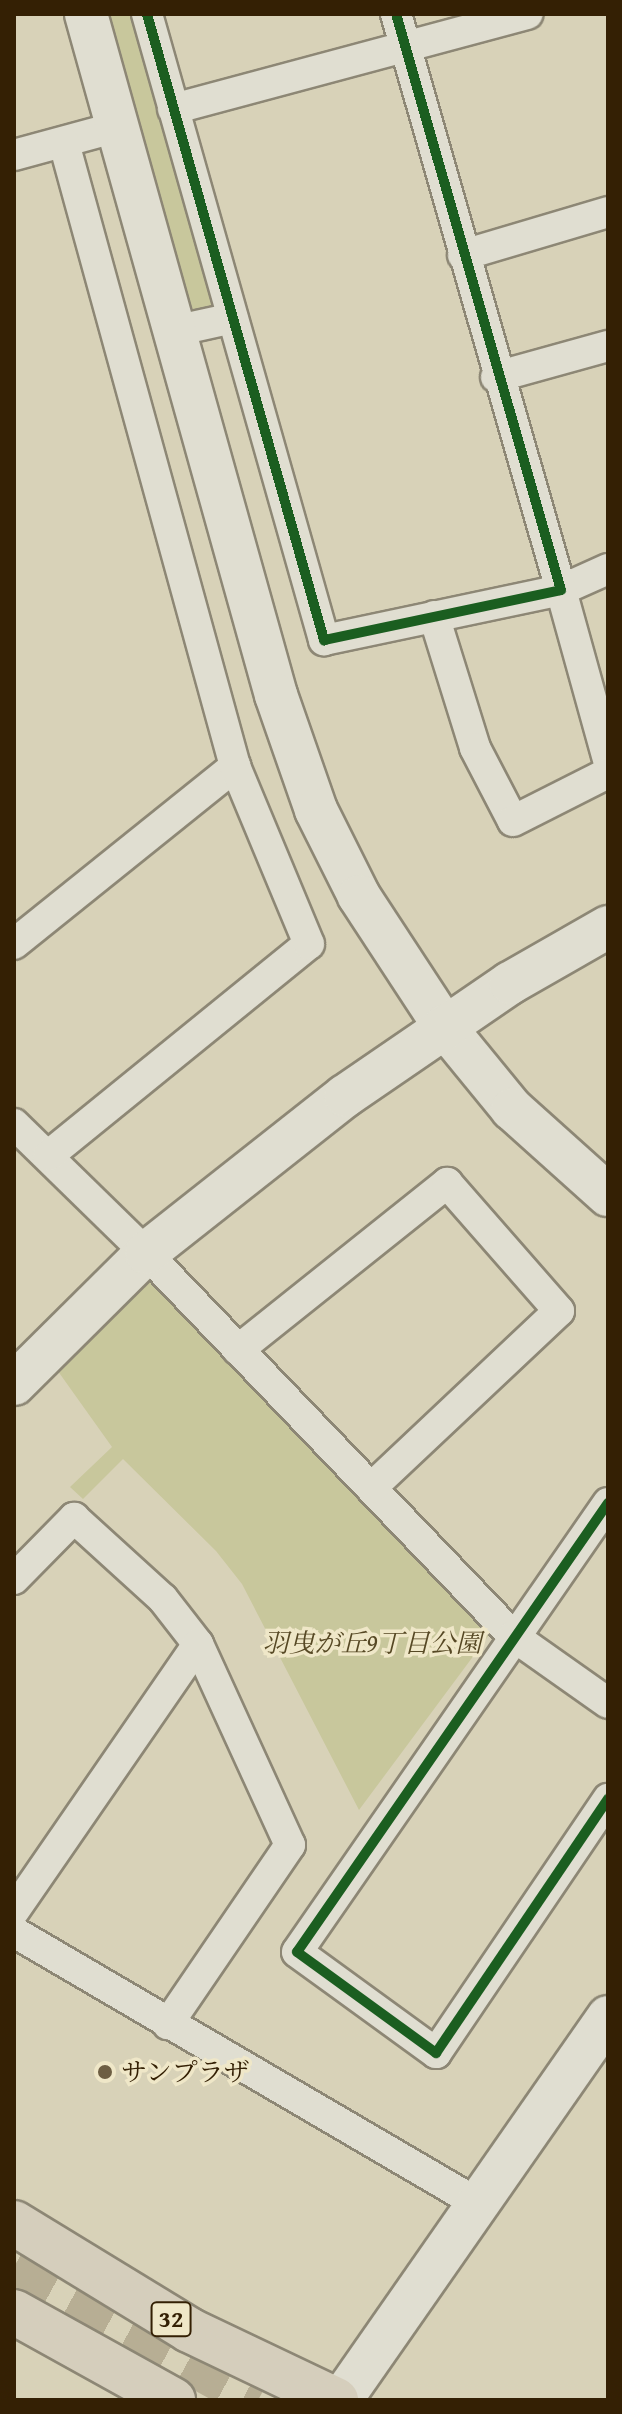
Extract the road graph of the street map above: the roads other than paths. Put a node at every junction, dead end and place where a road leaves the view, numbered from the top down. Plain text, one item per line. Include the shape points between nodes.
1 (86, 14) edge
2 (147, 14) edge
3 (396, 14) edge
4 (527, 14) edge
5 (405, 45) junction
6 (173, 109) junction
7 (117, 127) junction
8 (64, 143) junction
9 (14, 155) edge
10 (608, 212) edge
11 (463, 255) junction
12 (233, 318) junction
13 (174, 331) junction
14 (608, 346) edge
15 (496, 377) junction
16 (608, 569) edge
17 (561, 590) junction
18 (434, 616) junction
19 (608, 759) edge
20 (235, 766) junction
21 (608, 773) edge
22 (608, 927) edge
23 (14, 944) edge
24 (444, 1026) junction
25 (14, 1124) edge
26 (48, 1156) junction
27 (608, 1195) edge
28 (146, 1253) junction
29 (238, 1350) junction
30 (14, 1384) edge
31 (371, 1488) junction
32 (608, 1503) edge
33 (14, 1579) edge
34 (513, 1636) junction
35 (198, 1644) junction
36 (608, 1703) edge
37 (608, 1799) edge
38 (14, 1911) edge
39 (14, 1932) edge
40 (608, 2017) edge
41 (168, 2024) junction
42 (477, 2203) junction
43 (14, 2223) edge
44 (14, 2312) edge
45 (173, 2400) edge
46 (338, 2400) edge

1 - 7 street
2 - 6 street
3 - 5 street
4 - 5 street
5 - 6 street
5 - 11 street
6 - 12 street
7 - 8 street
7 - 13 street
8 - 9 street
8 - 20 street
10 - 11 street
11 - 15 street
12 - 13 street
12 - 18 street via 324,640
13 - 24 street via 276,695 316,810 359,896
14 - 15 street
15 - 17 street
16 - 17 street
17 - 18 street
17 - 19 street
18 - 21 street via 475,748 513,821
20 - 23 street
20 - 26 street via 309,944
22 - 24 street
24 - 27 street via 512,1109
24 - 28 street via 345,1096
25 - 26 street
26 - 28 street
28 - 29 street
28 - 30 street
29 - 31 street
29 - 31 street via 447,1183 559,1311
31 - 34 street
32 - 34 street
33 - 35 street via 74,1518 163,1599
34 - 36 street
34 - 37 street via 297,1952 436,2053
35 - 38 street
35 - 41 street via 290,1845
39 - 41 street
40 - 42 street
41 - 42 street
42 - 46 street
43 - 46 main road, 32 via 189,2330
44 - 45 main road

